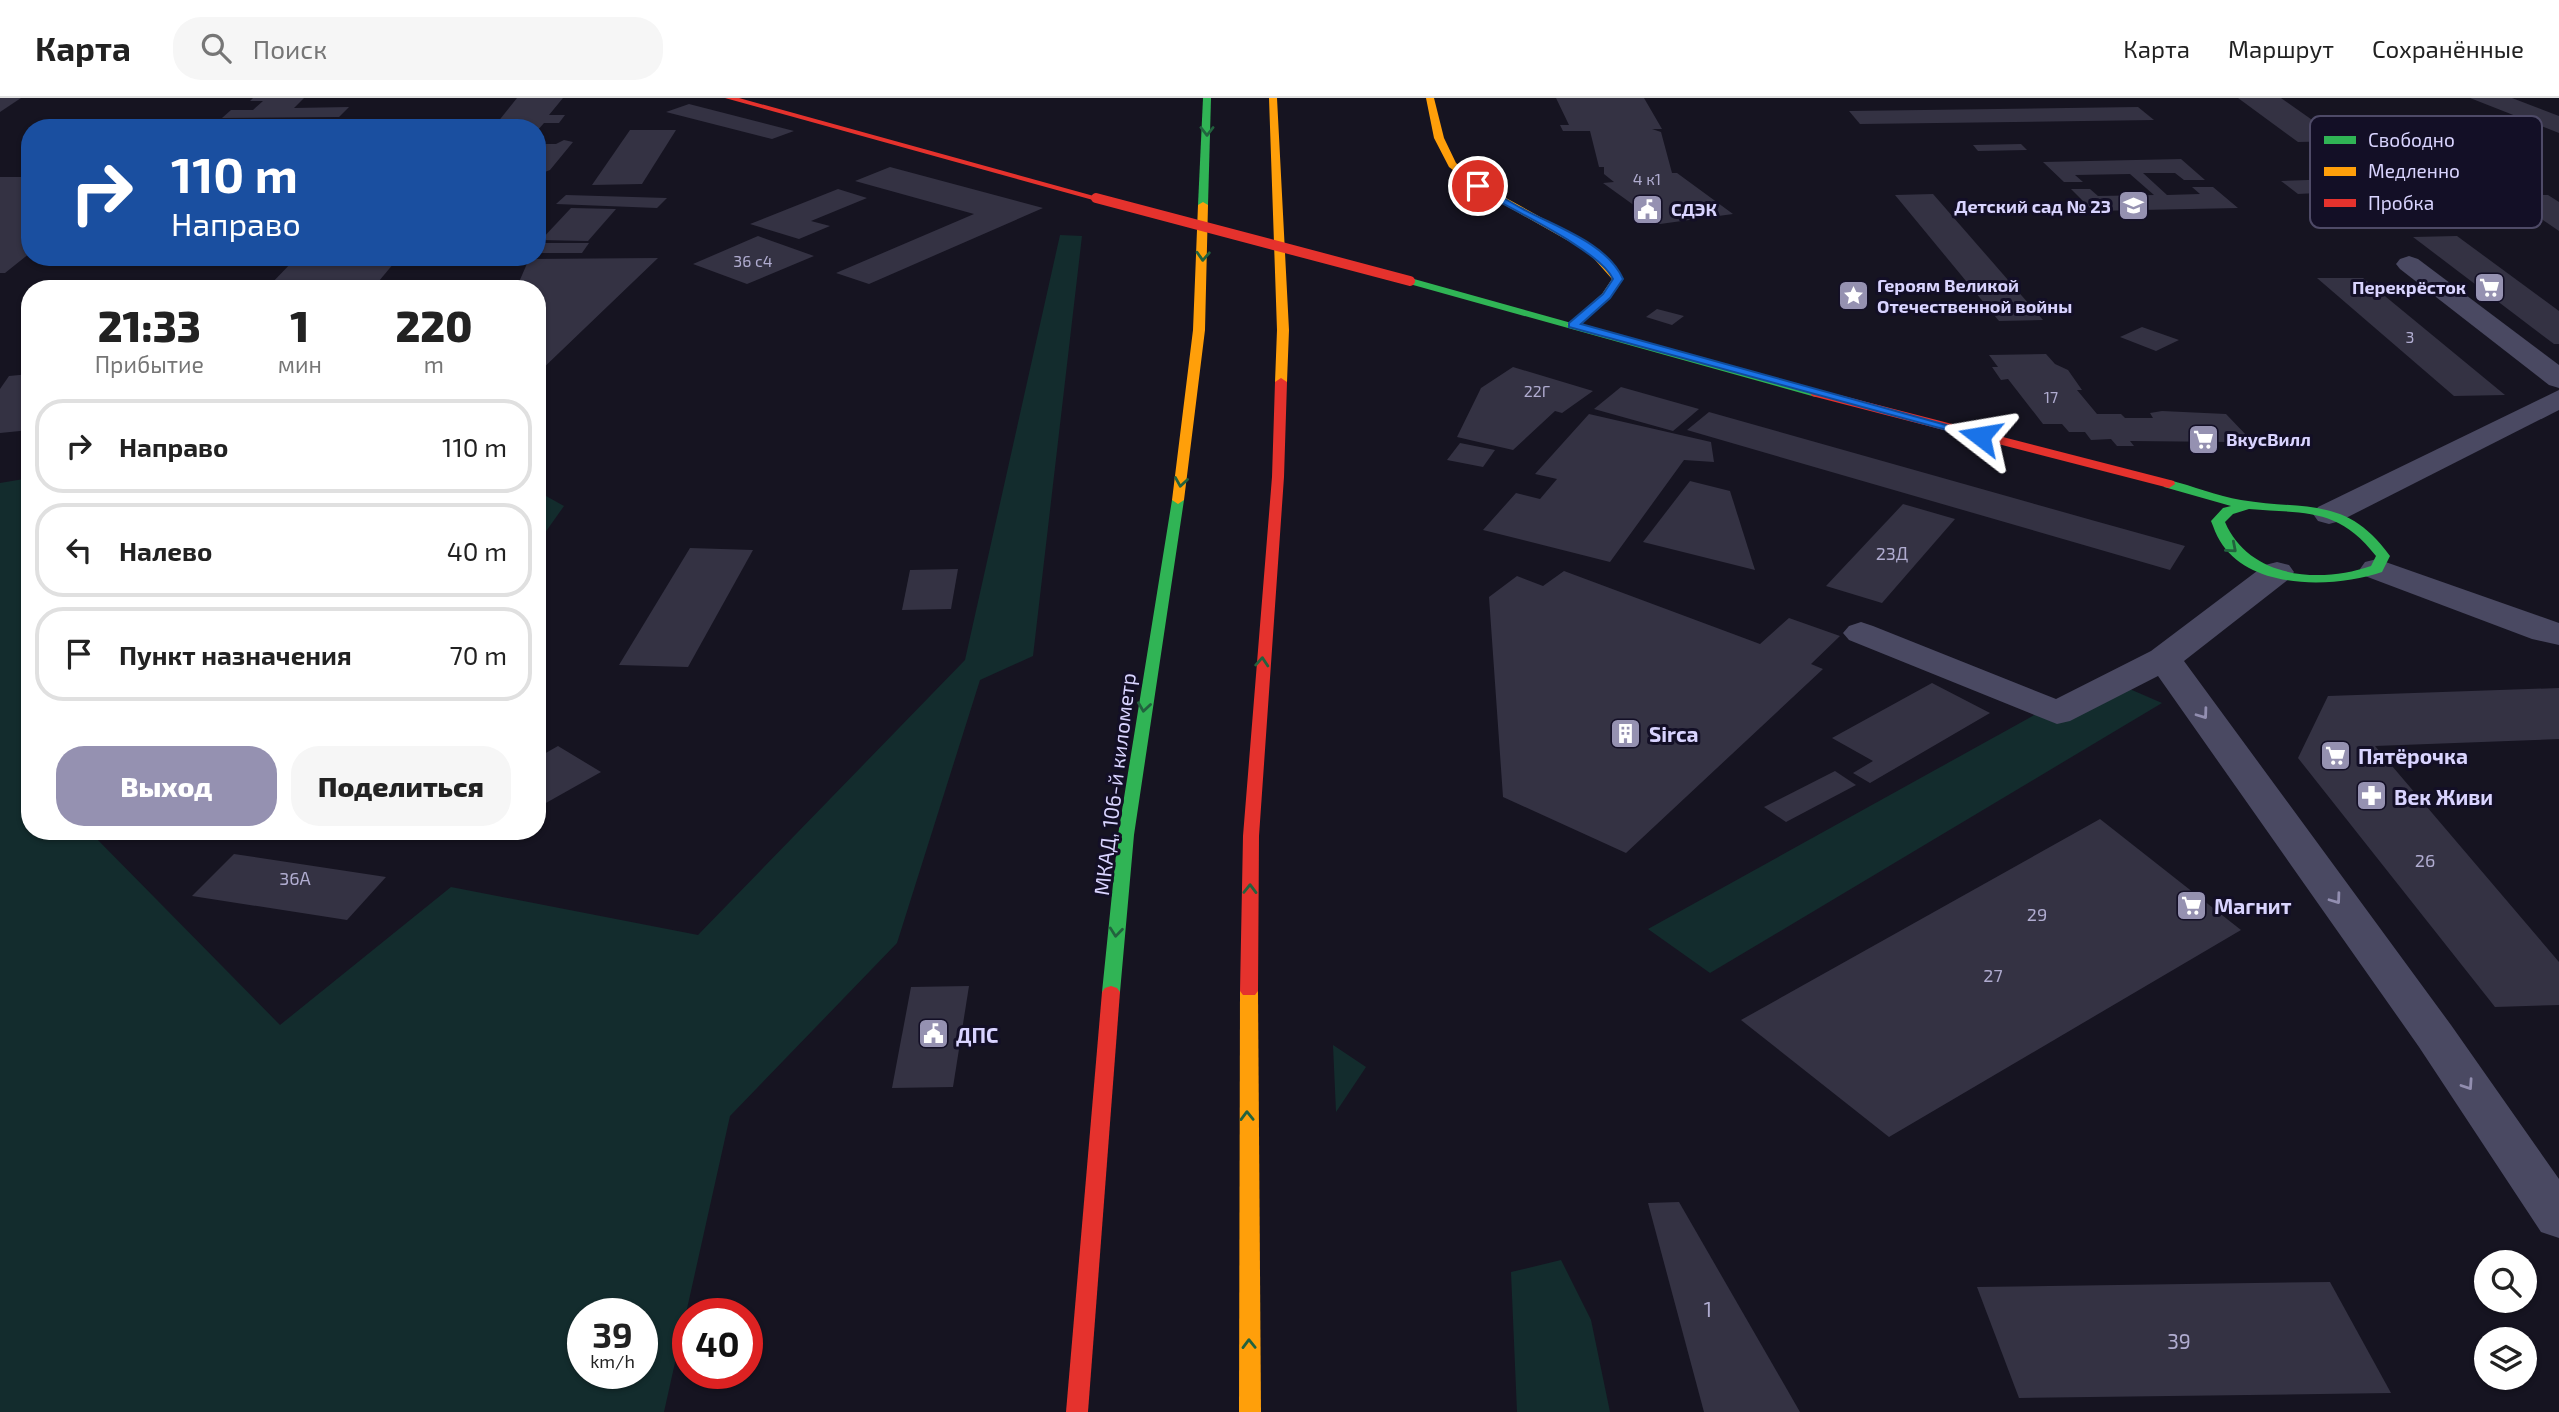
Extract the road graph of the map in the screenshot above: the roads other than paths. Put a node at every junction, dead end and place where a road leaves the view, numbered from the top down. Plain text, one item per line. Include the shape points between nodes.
1 (729, 98) edge
2 (1207, 98) edge
3 (1273, 98) edge
4 (1430, 98) edge
5 (2409, 264) dead end
6 (1573, 325) junction
7 (2559, 379) edge
8 (2559, 399) edge
9 (2248, 505) junction
10 (2329, 514) junction
11 (2377, 569) junction
12 (2277, 572) junction
13 (1861, 633) dead end
14 (2559, 634) edge
15 (2164, 659) junction
16 (2559, 1218) edge
17 (1077, 1412) edge
18 (1250, 1412) edge

1 - 6 main road, bridge
2 -> 17 main road, МКАД, 106-й километр via 1199,330 1182,475 1126,835
18 -> 3 main road via 1247,1089 1251,836 1278,477 1283,330
4 - 6 main road via 1448,162 1478,186 1562,231 1613,267 1618,279
5 - 7 street
6 - 9 main road
8 - 10 street
9 - 10 main road via 2273,504
9 -> 12 main road via 2228,511 2218,521 2218,534 2249,562
10 - 11 main road via 2357,526 2375,541 2383,556
11 - 12 main road via 2336,580
11 - 14 street
12 - 15 street
13 - 15 street via 2057,713
15 -> 16 street via 2435,1036

